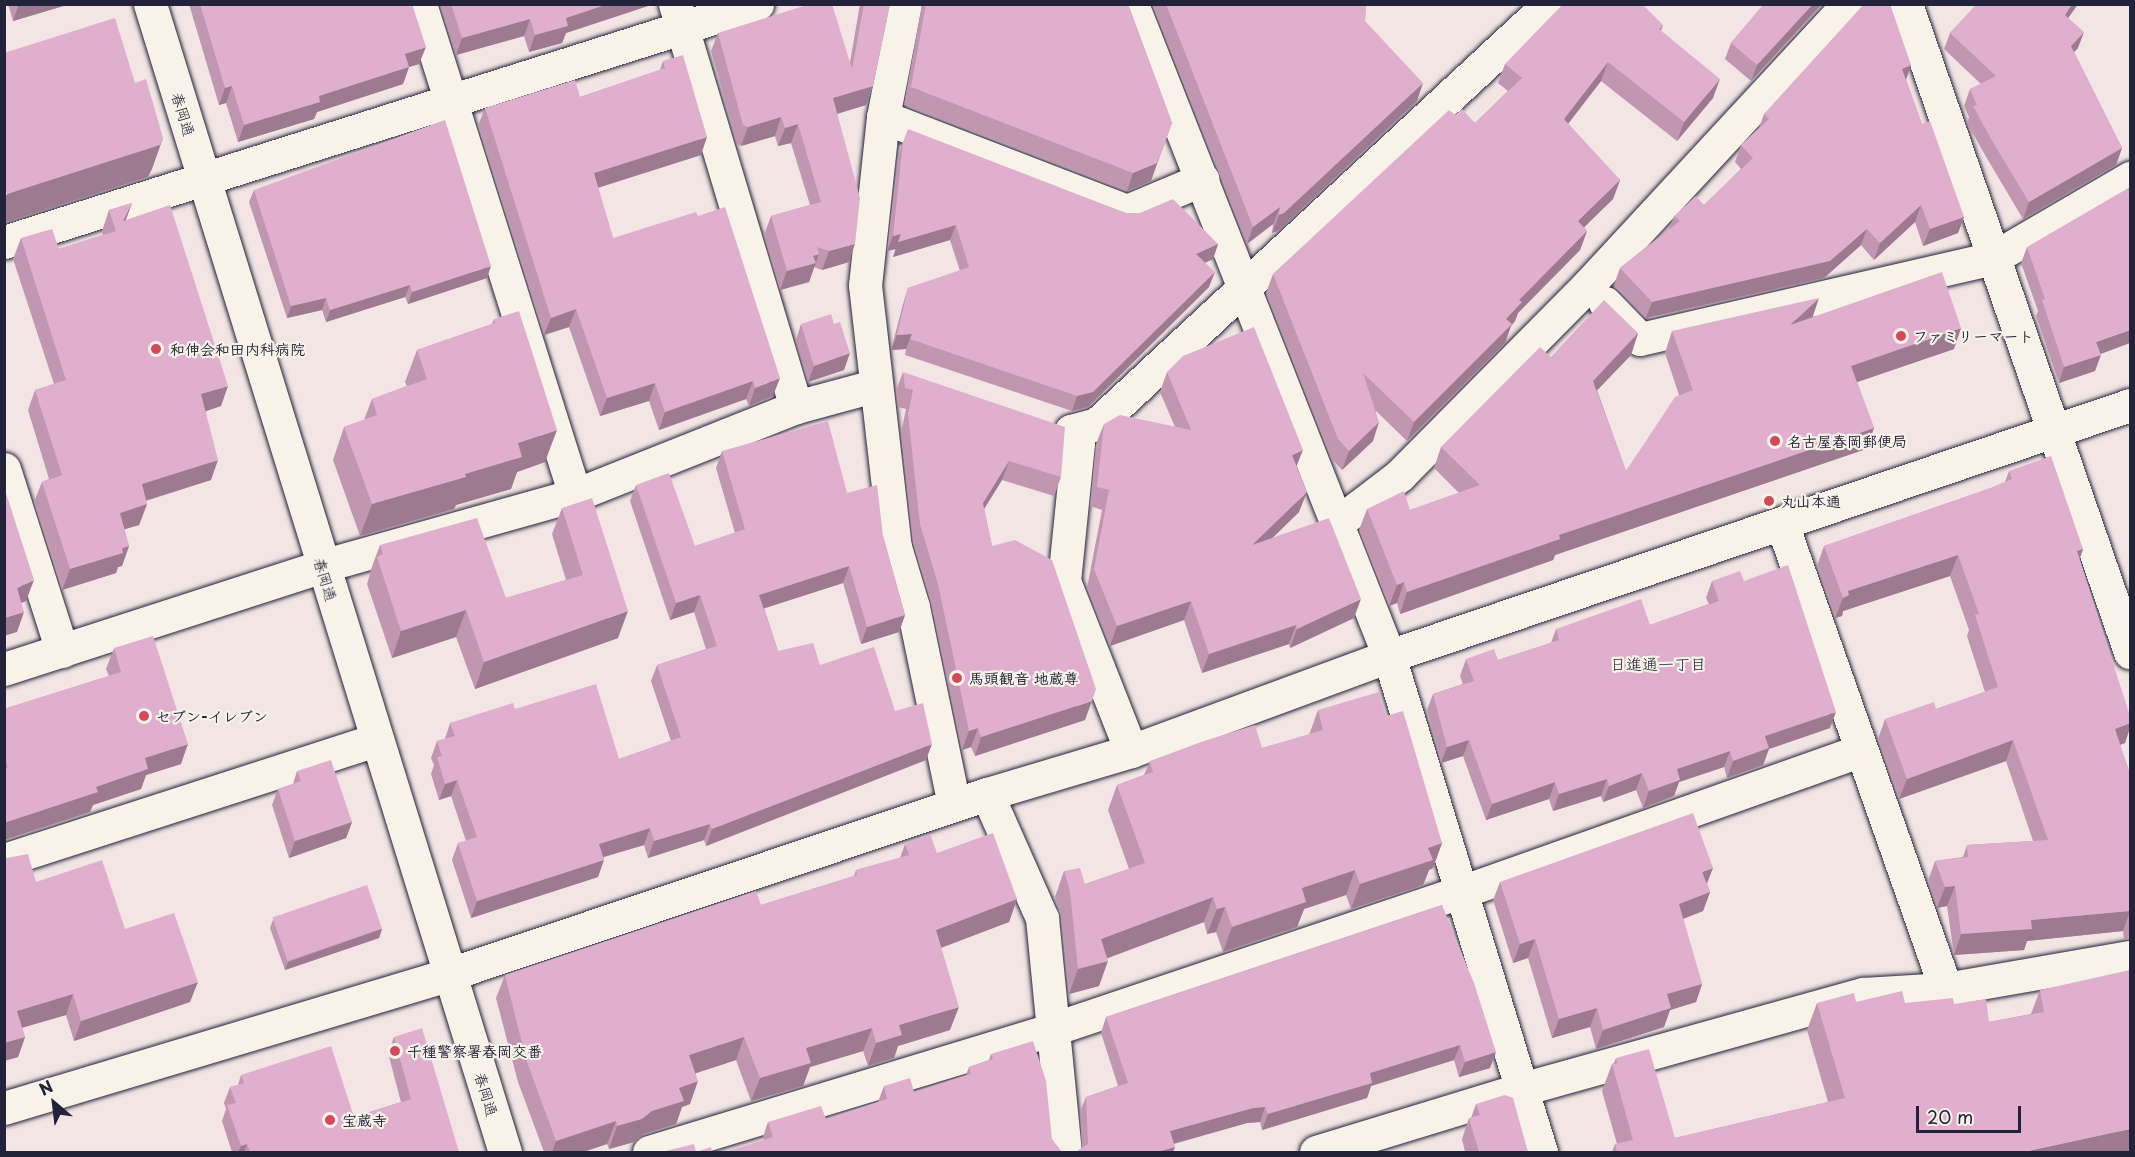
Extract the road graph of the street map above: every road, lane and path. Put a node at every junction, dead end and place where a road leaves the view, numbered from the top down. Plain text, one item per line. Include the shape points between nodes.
1 (150, 4) edge
2 (420, 4) edge
3 (757, 4) edge
4 (905, 4) edge
5 (1132, 4) edge
6 (1549, 4) edge
7 (1848, 4) edge
8 (1906, 4) edge
9 (679, 17) edge
10 (451, 100) junction
11 (883, 117) junction
12 (2130, 178) edge
13 (1203, 179) junction
14 (205, 181) junction
15 (4, 242) edge
16 (1993, 258) junction
17 (1588, 285) junction
18 (1244, 289) junction
19 (873, 375) junction
20 (904, 375) edge
21 (2130, 405) edge
22 (796, 407) junction
23 (1038, 420) edge
24 (1071, 431) junction
25 (2053, 432) junction
26 (4, 469) edge
27 (575, 495) junction
28 (1336, 524) junction
29 (1782, 525) junction
30 (322, 566) junction
31 (62, 651) junction
32 (2130, 652) edge
33 (1389, 657) junction
34 (4, 669) edge
35 (376, 740) junction
36 (1861, 750) junction
37 (1131, 751) junction
38 (987, 794) junction
39 (954, 805) junction
40 (4, 860) edge
41 (1461, 892) junction
42 (2130, 957) edge
43 (450, 974) junction
44 (1946, 989) junction
45 (1053, 1029) junction
46 (1522, 1089) junction
47 (4, 1108) edge
48 (505, 1152) edge
49 (649, 1152) edge
50 (1065, 1152) edge
51 (1316, 1152) edge
52 (1542, 1152) edge

1 - 14 street, 春岡通
2 - 10 street
3 - 9 street
4 - 11 street
5 - 13 street
6 - 18 street
7 - 17 street
8 - 16 street
9 - 10 street
9 - 22 street
10 - 14 street
10 - 27 street
11 - 13 street via 1127,211
11 - 19 street via 865,285
12 - 16 street
13 - 18 street
14 - 15 street
14 - 30 street, 春岡通
16 - 17 street via 1640,339
16 - 25 street
17 - 28 street via 1400,475
18 - 24 street via 1097,424
18 - 28 street
19 - 20 street
19 - 22 street
19 - 39 street via 896,547 913,607
21 - 25 street
22 - 27 street
23 - 24 street
24 - 37 street via 1078,443 1064,582
25 - 29 street
25 - 32 street
26 - 31 street
27 - 30 street
28 - 33 street
29 - 33 street
29 - 36 street
30 - 31 street
30 - 35 street, 春岡通
31 - 34 street
33 - 37 street
33 - 41 street
35 - 40 street
35 - 43 street, 春岡通
36 - 41 street
36 - 44 street
37 - 38 street
38 - 39 street
38 - 45 street via 1041,918
39 - 43 street
41 - 45 street
41 - 46 street
42 - 44 street
43 - 47 street
43 - 48 street, 春岡通
44 - 46 street via 1863,994
45 - 49 street
45 - 50 street
46 - 51 street
46 - 52 street

